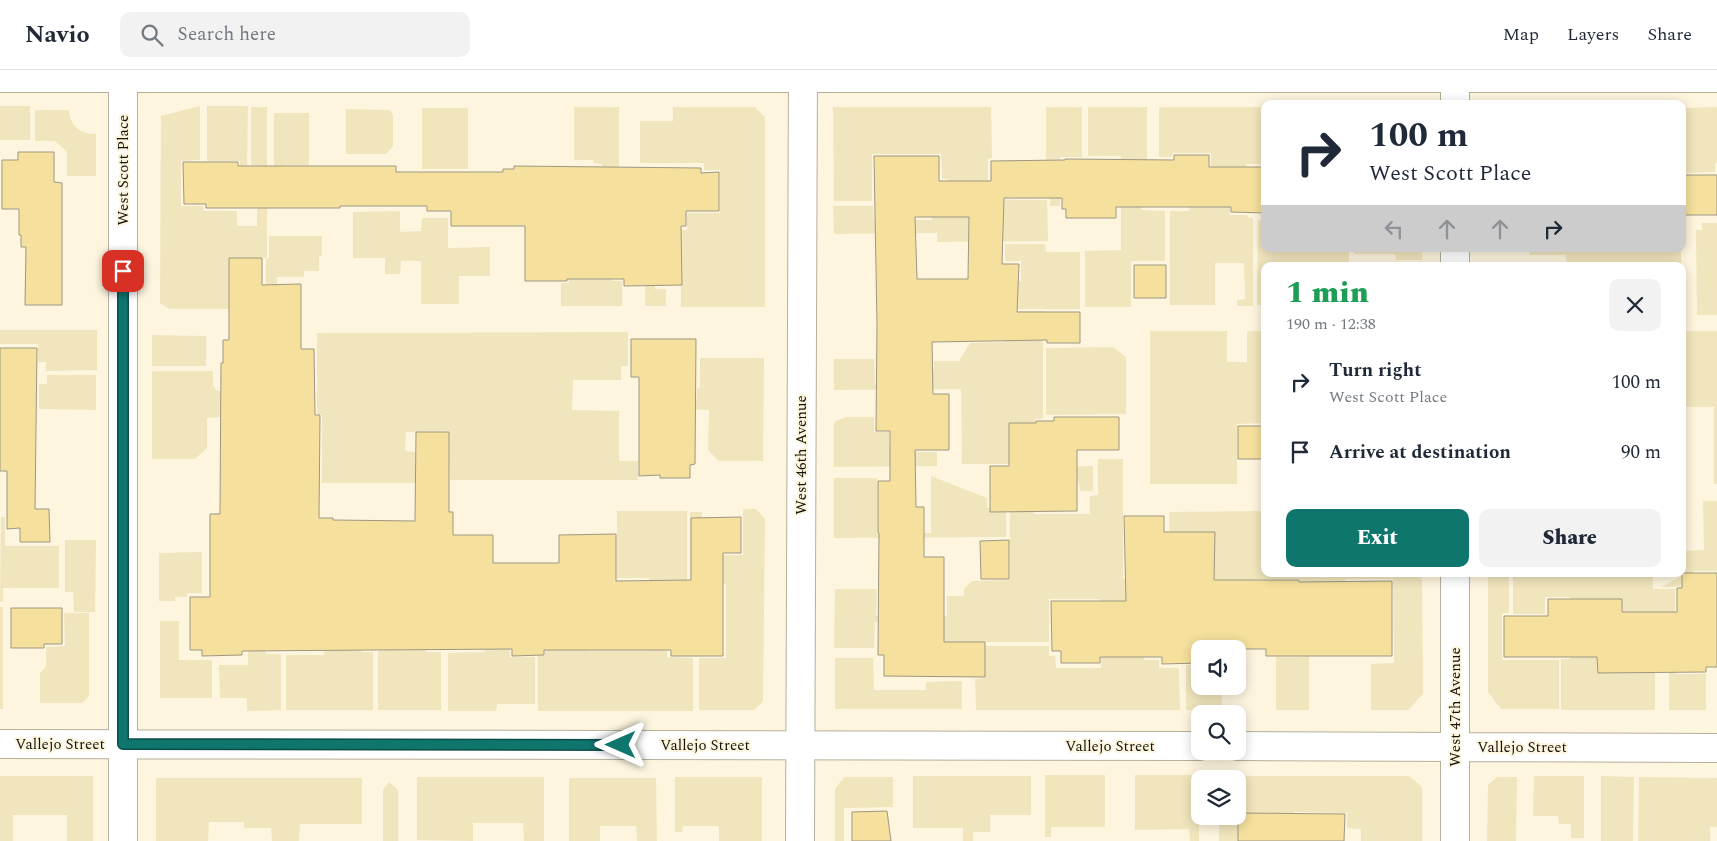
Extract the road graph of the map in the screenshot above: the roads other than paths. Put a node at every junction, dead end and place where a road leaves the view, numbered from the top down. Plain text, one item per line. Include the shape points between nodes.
1 (123, 74) edge
2 (803, 74) edge
3 (0, 78) edge
4 (1717, 78) edge
5 (1455, 84) edge
6 (1455, 577) edge
7 (0, 744) edge
8 (123, 744) junction
9 (800, 745) junction
10 (1191, 746) edge
11 (1246, 746) edge
12 (1455, 747) junction
13 (1717, 748) edge
14 (123, 841) edge
15 (800, 841) edge
16 (1455, 841) edge

1 - 2 street
1 - 3 street
1 - 8 street, West Scott Place
2 - 5 street
2 - 9 street, West 46th Avenue
4 - 5 street
6 - 12 street, West 47th Avenue
7 - 8 street, Vallejo Street
8 - 9 street, Vallejo Street
8 - 14 street, West Scott Place
9 - 10 street, Vallejo Street
9 - 15 street, West 46th Avenue
11 - 12 street, Vallejo Street
12 - 13 street, Vallejo Street
12 - 16 street, West 47th Avenue

